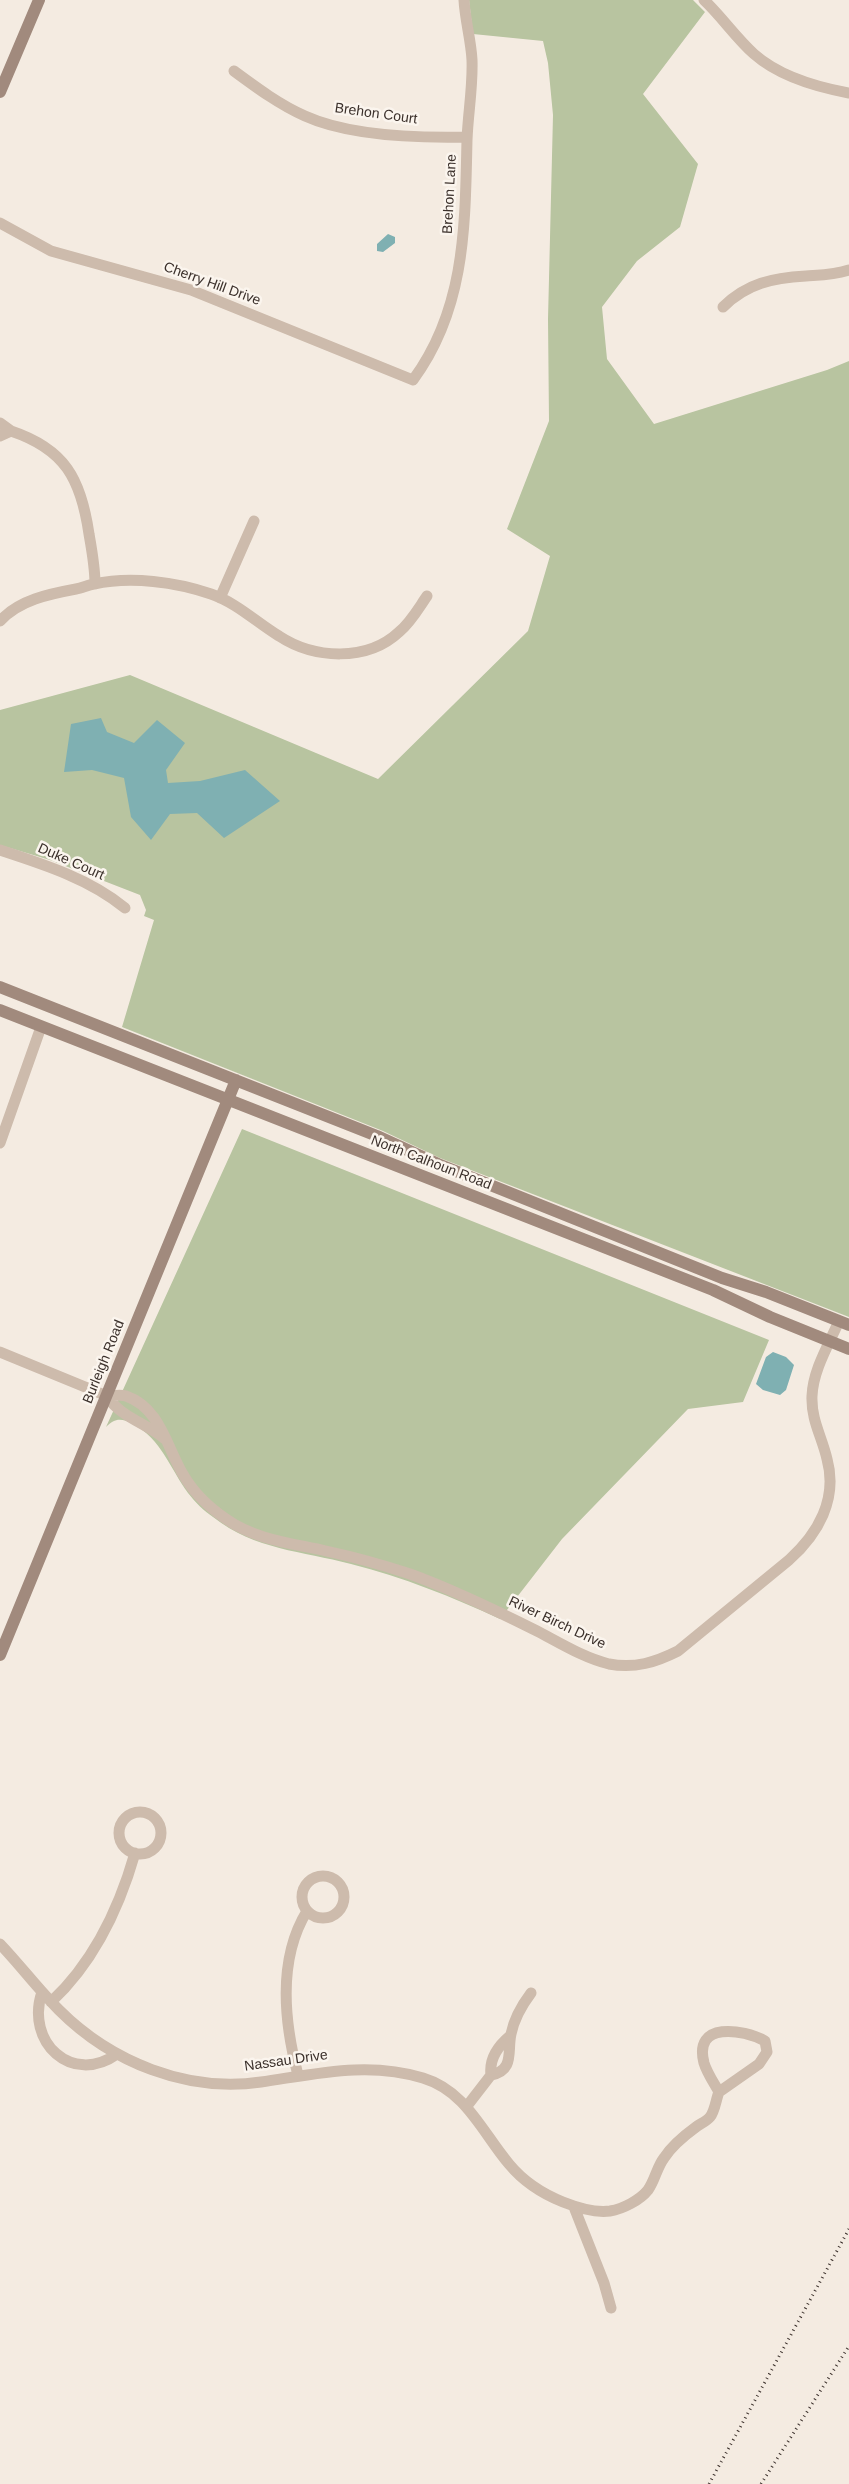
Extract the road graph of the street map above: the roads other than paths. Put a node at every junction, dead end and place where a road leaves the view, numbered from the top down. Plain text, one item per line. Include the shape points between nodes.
1 (39, 0) edge
2 (464, 0) edge
3 (706, 1) edge
4 (234, 72) dead end
5 (0, 92) edge
6 (849, 93) edge
7 (467, 137) junction
8 (0, 223) edge
9 (849, 270) edge
10 (723, 307) dead end
11 (413, 380) joint
12 (0, 423) edge
13 (5, 433) edge
14 (254, 521) dead end
15 (95, 584) junction
16 (427, 596) dead end
17 (220, 598) junction
18 (0, 621) edge
19 (0, 850) edge
20 (125, 908) dead end
21 (0, 987) edge
22 (0, 1010) edge
23 (41, 1027) junction
24 (236, 1080) junction
25 (228, 1100) junction
26 (0, 1143) edge
27 (844, 1323) edge
28 (830, 1341) junction
29 (849, 1349) edge
30 (0, 1352) edge
31 (107, 1396) junction
32 (0, 1655) edge
33 (135, 1853) dead end
34 (307, 1911) dead end
35 (0, 1944) edge
36 (42, 1992) junction
37 (531, 1993) dead end
38 (51, 2002) junction
39 (117, 2054) junction
40 (298, 2075) junction
41 (719, 2092) junction
42 (467, 2106) junction
43 (574, 2206) junction
44 (611, 2308) dead end

1 - 5 main road
2 - 7 street, Brehon Lane via 472,60
3 - 6 street via 745,45 771,66 804,82
4 - 7 street, Brehon Court via 290,109 335,126 370,132
7 - 11 street, Brehon Lane via 459,277 442,328
8 - 11 street, Cherry Hill Drive via 51,251 191,290
9 - 10 street via 762,283 744,289
12 - 13 street
13 - 15 street via 38,441 51,449 77,484 86,515
14 - 17 street
15 - 17 street via 152,582
15 - 18 street via 28,601
16 - 17 street via 398,634 382,644 342,654 301,648
19 - 20 street, Duke Court via 54,868 111,897
21 - 24 main road, North Calhoun Road
22 - 23 main road, North Calhoun Road
23 - 25 main road, North Calhoun Road
23 - 26 street
24 - 25 main road, Burleigh Road
24 - 27 main road, North Calhoun Road via 722,1278
25 - 28 main road, North Calhoun Road via 704,1287
25 - 31 main road, Burleigh Road
27 - 28 street, River Birch Drive
28 - 29 main road, North Calhoun Road
28 - 31 street, River Birch Drive via 812,1394 813,1419 830,1473 828,1503 820,1523 806,1545 703,1632 678,1651 644,1665 626,1666 594,1659 468,1597 413,1575 326,1551 277,1542 237,1526 195,1491 154,1417 125,1396
30 - 31 street, River Birch Drive
31 - 32 main road, Burleigh Road
33 - 38 street via 105,1932 64,1990
34 - 40 street via 294,1936 286,1990 288,2037
35 - 36 street, Nassau Drive
36 - 38 street, Nassau Drive
36 - 39 street via 36,2013 38,2025 52,2050 65,2060 92,2066 105,2063
37 - 42 street via 510,2036 511,2049 505,2066 499,2074 491,2075
38 - 39 street, Nassau Drive via 88,2036
39 - 40 street, Nassau Drive via 148,2068 201,2081 258,2082
40 - 42 street, Nassau Drive via 344,2069 401,2073 442,2086
41 - 41 street via 704,2063 703,2048 708,2038 718,2032 736,2030 766,2041 767,2052 759,2064
41 - 43 street, Nassau Drive via 711,2116 663,2158 648,2190 636,2201 618,2210 599,2212
42 - 43 street, Nassau Drive via 522,2177 554,2198
43 - 44 street

